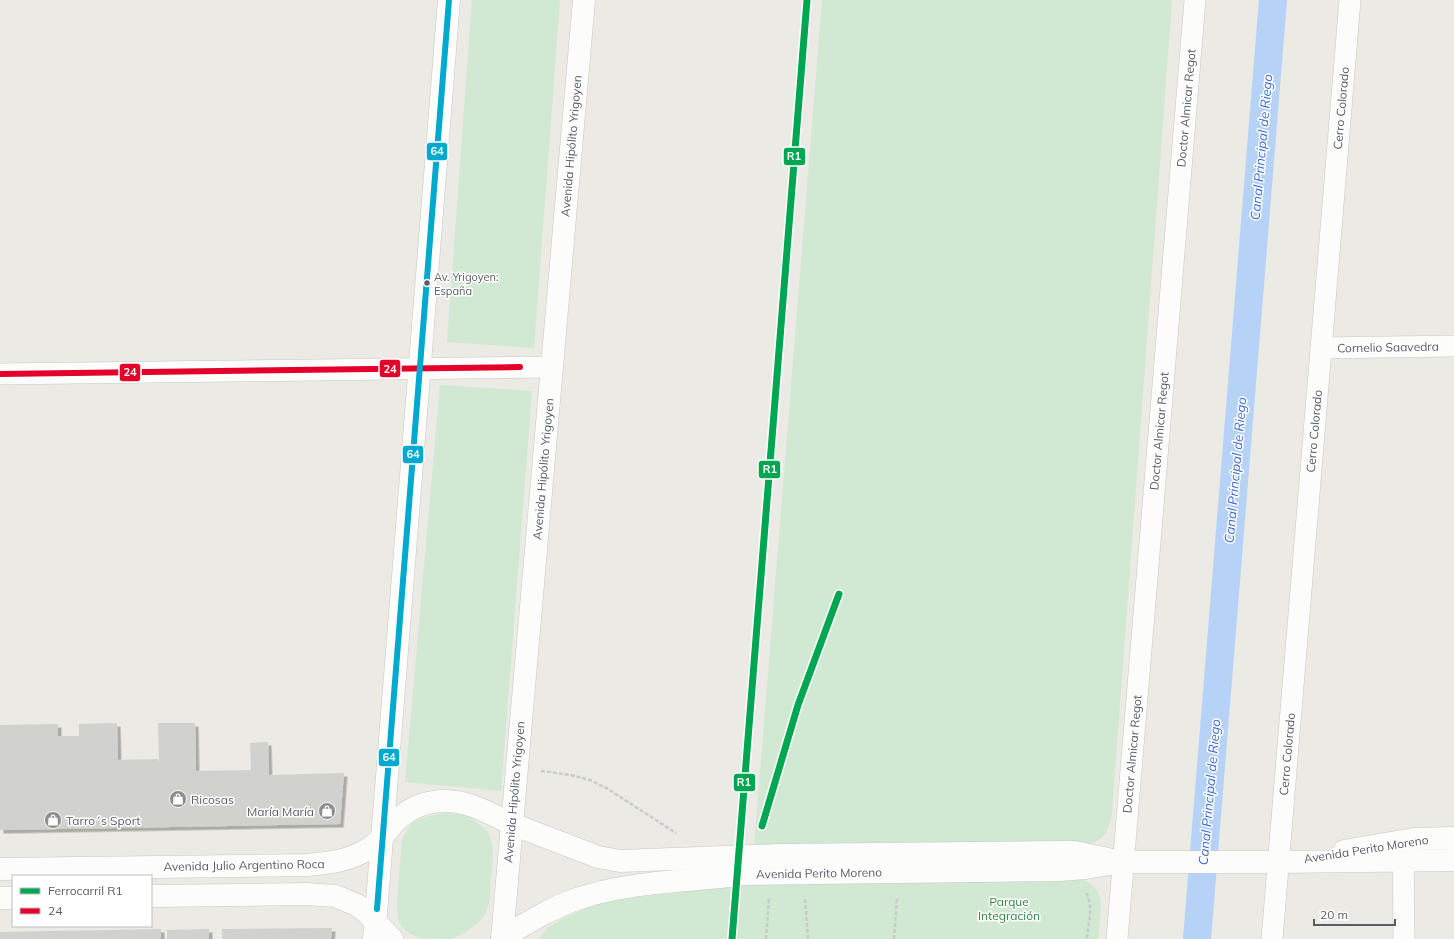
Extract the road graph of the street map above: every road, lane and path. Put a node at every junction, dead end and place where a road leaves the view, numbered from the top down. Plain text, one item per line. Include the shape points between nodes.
1 (449, 0) edge
2 (584, 0) edge
3 (1195, 0) edge
4 (1350, 0) edge
5 (1454, 346) edge
6 (1321, 348) junction
7 (552, 366) junction
8 (420, 368) junction
9 (0, 374) edge
10 (517, 768) junction
11 (512, 824) junction
12 (681, 836) dead end
13 (383, 837) junction
14 (1454, 838) edge
15 (1403, 851) junction
16 (1454, 860) edge
17 (1123, 862) junction
18 (1278, 862) junction
19 (0, 869) edge
20 (898, 893) dead end
21 (805, 895) dead end
22 (152, 896) edge
23 (769, 896) dead end
24 (0, 898) edge
25 (12, 898) edge
26 (375, 930) edge
27 (392, 939) edge
28 (501, 939) edge
29 (766, 939) edge
30 (808, 939) edge
31 (894, 939) edge
32 (1117, 939) edge
33 (1272, 939) edge
34 (1404, 939) edge

1 - 8 main road
2 - 7 main road, Avenida Hipólito Yrigoyen
3 - 17 street, Doctor Almicar Regot
4 - 6 street, Cerro Colorado
5 - 6 street, Cornelio Saavedra
6 - 18 street, Cerro Colorado
7 - 8 street
7 - 10 main road, Avenida Hipólito Yrigoyen
8 - 9 street
8 - 13 main road
10 - 11 main road, Avenida Hipólito Yrigoyen
10 - 12 path via 590,780
11 - 13 main road, Avenida Julio Argentino Roca via 461,803 433,802 420,805 408,812
11 - 17 main road, Avenida Perito Moreno via 598,857 620,861 780,855 1062,852
11 - 28 main road, Avenida Hipólito Yrigoyen
13 - 19 main road, Avenida Julio Argentino Roca via 369,849 356,855 341,861 313,865
13 - 26 main road
14 - 15 main road, Avenida Perito Moreno via 1426,838
15 - 16 main road, Avenida Perito Moreno
15 - 18 main road, Avenida Perito Moreno
15 - 34 street
17 - 18 main road, Avenida Perito Moreno
17 - 28 main road, Avenida Perito Moreno via 1060,870 737,874 631,887 589,895 561,905
17 - 32 street, Doctor Almicar Regot
18 - 33 street, Cerro Colorado
20 - 31 path
21 - 30 path
22 - 26 main road via 335,896 366,912
23 - 29 path
24 - 25 main road
26 - 27 main road

